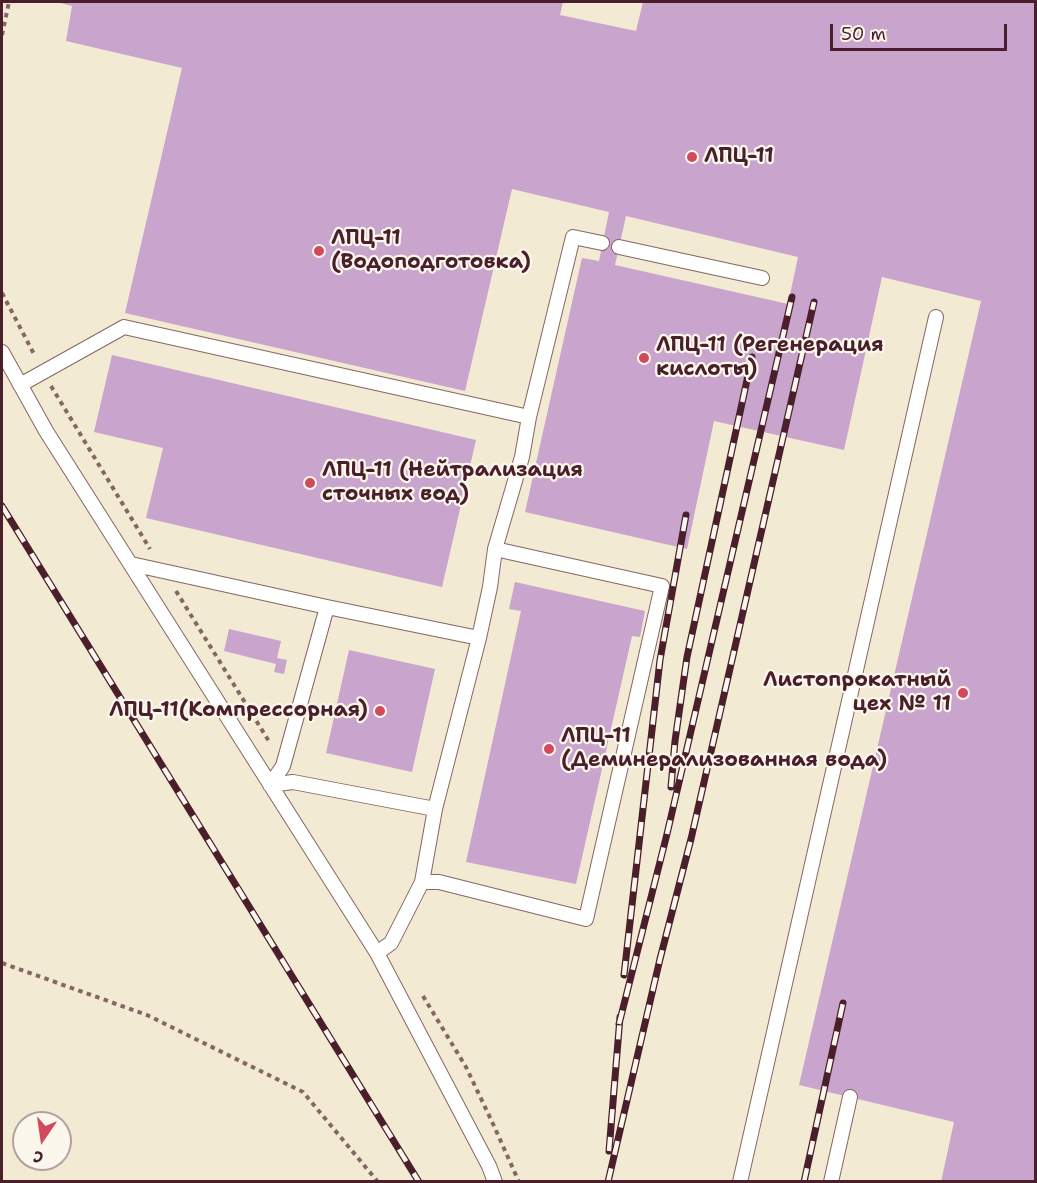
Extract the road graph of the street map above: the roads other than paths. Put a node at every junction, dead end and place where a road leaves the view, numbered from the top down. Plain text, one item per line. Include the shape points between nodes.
1 (602, 243) dead end
2 (619, 247) dead end
3 (762, 278) dead end
4 (936, 317) dead end
5 (2, 352) edge
6 (21, 385) junction
7 (529, 417) junction
8 (495, 549) junction
9 (131, 564) junction
10 (327, 607) junction
11 (479, 638) junction
12 (270, 785) junction
13 (435, 809) junction
14 (422, 882) junction
15 (377, 953) junction
16 (850, 1097) dead end
17 (495, 1182) edge
18 (740, 1182) edge
19 (831, 1182) edge

1 - 7 lane via 573,237
2 - 3 lane
4 - 18 lane
5 - 6 lane
6 - 7 lane via 124,327
6 - 9 lane
7 - 8 lane via 522,457
8 - 11 lane
8 - 14 lane via 662,586 586,919 439,882
9 - 10 lane
9 - 12 lane
10 - 11 lane
10 - 12 lane via 283,766
11 - 13 lane
12 - 13 lane via 293,782
12 - 15 lane
13 - 14 lane
14 - 15 lane via 392,943
15 - 17 lane
16 - 19 lane

